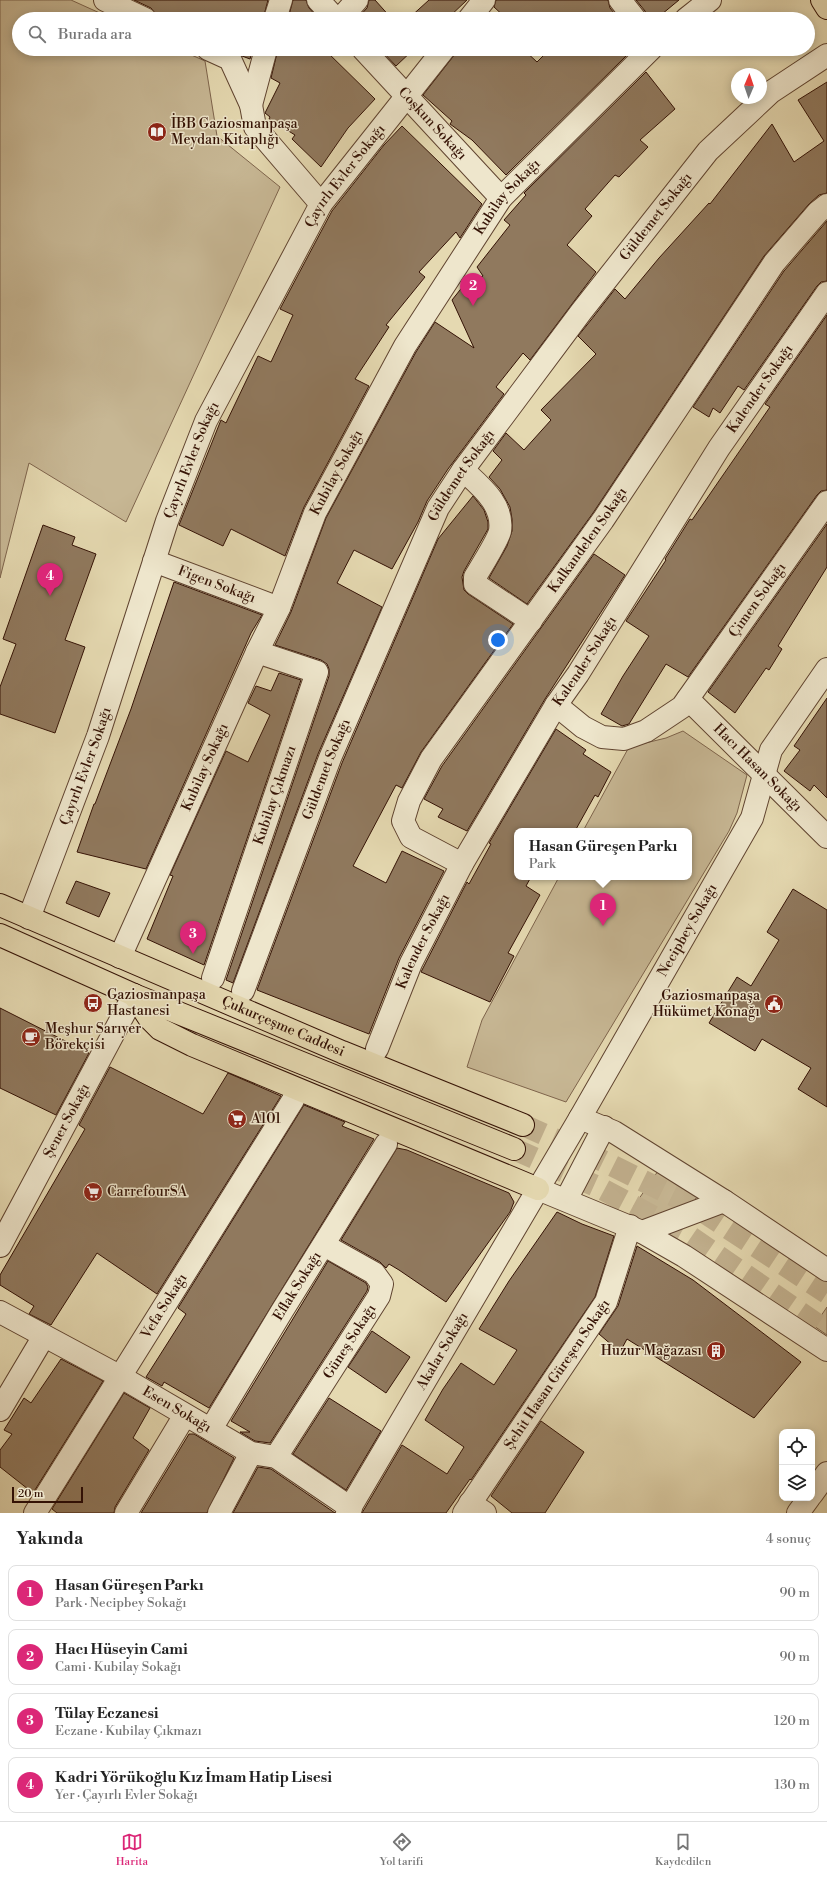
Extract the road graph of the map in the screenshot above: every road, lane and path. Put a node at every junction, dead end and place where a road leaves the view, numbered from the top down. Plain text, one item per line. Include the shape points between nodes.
1 (105, 0) edge
2 (280, 0) edge
3 (318, 0) edge
4 (357, 0) edge
5 (484, 0) edge
6 (620, 0) edge
7 (710, 0) edge
8 (822, 0) edge
9 (827, 8) edge
10 (130, 12) edge
11 (277, 12) edge
12 (329, 12) edge
13 (346, 12) edge
14 (475, 12) edge
15 (629, 12) edge
16 (695, 12) edge
17 (827, 55) edge
18 (223, 56) edge
19 (264, 56) edge
20 (370, 56) edge
21 (438, 56) edge
22 (644, 56) edge
23 (406, 95) junction
24 (251, 105) junction
25 (502, 198) junction
26 (321, 204) junction
27 (827, 205) edge
28 (827, 293) edge
29 (462, 470) junction
30 (827, 502) edge
31 (154, 561) junction
32 (279, 608) junction
33 (530, 621) junction
34 (257, 652) junction
35 (827, 669) edge
36 (688, 699) junction
37 (556, 705) junction
38 (763, 775) junction
39 (827, 837) edge
40 (462, 864) junction
41 (0, 905) edge
42 (30, 918) junction
43 (0, 935) edge
44 (120, 957) junction
45 (213, 978) dead end
46 (243, 991) dead end
47 (134, 995) junction
48 (378, 1049) dead end
49 (293, 1100) dead end
50 (580, 1118) junction
51 (523, 1125) tunnel mouth
52 (604, 1127) junction
53 (386, 1144) dead end
54 (514, 1148) tunnel mouth
55 (538, 1189) junction
56 (566, 1200) junction
57 (724, 1201) junction
58 (636, 1229) junction
59 (324, 1245) junction
60 (0, 1246) edge
61 (827, 1270) edge
62 (0, 1312) edge
63 (44, 1336) junction
64 (827, 1350) edge
65 (121, 1377) junction
66 (0, 1410) edge
67 (185, 1415) junction
68 (211, 1429) junction
69 (251, 1453) junction
70 (276, 1457) junction
71 (827, 1473) edge
72 (815, 1490) edge
73 (807, 1501) edge
74 (473, 1510) edge
75 (349, 1511) edge
76 (35, 1513) edge
77 (126, 1513) edge
78 (219, 1513) edge
79 (798, 1513) edge

1 - 10 street
2 - 11 street
3 - 12 street
4 - 13 street
5 - 14 street
6 - 15 street
7 - 16 street
8 - 9 main road
17 - 29 street, Güldemet Sokağı via 771,92 708,151 581,312
18 - 24 street via 230,59
19 - 24 street
20 - 23 street, Coşkun Sokağı
21 - 23 street, Çayırlı Evler Sokağı
22 - 25 street, Kubilay Sokağı
23 - 25 street, Coşkun Sokağı
23 - 26 street, Çayırlı Evler Sokağı
24 - 26 street via 255,127
25 - 32 street, Kubilay Sokağı via 405,346 315,513
26 - 31 street, Çayırlı Evler Sokağı via 206,421
27 - 33 street, Kalkandelen Sokağı via 774,263 603,520
28 - 37 street, Kalender Sokağı via 719,448
29 - 33 street via 488,493 499,512 500,531 475,577 475,584
29 - 46 street, Güldemet Sokağı via 438,508 330,758
30 - 36 street, Çimen Sokağı
31 - 32 street, Figen Sokağı
31 - 42 street, Çayırlı Evler Sokağı via 98,736
32 - 34 street, Kubilay Sokağı
33 - 40 street, Kalkandelen Sokağı via 430,759 402,821 411,837
34 - 44 street, Kubilay Sokağı
34 - 45 street, Kubilay Çıkmazı via 317,672
35 - 38 street, Necipbey Sokağı via 771,750
36 - 37 street, Çimen Sokağı via 682,707 663,721 624,739 602,737 583,727
36 - 38 street, Hacı Hasan Sokağı
37 - 40 street, Kalender Sokağı
38 - 39 street, Hacı Hasan Sokağı
38 - 50 street, Necipbey Sokağı via 752,818
40 - 48 street, Kalender Sokağı via 411,963
41 - 42 main road, Çukurçeşme Caddesi
42 - 44 main road, Çukurçeşme Caddesi
43 - 47 main road, Çukurçeşme Caddesi
44 - 51 main road, Çukurçeşme Caddesi via 342,1052
47 - 54 main road, Çukurçeşme Caddesi
47 - 55 main road via 148,1018 160,1030
47 - 60 street, Şener Sokağı
49 - 65 street, Vefa Sokağı
50 - 52 street
50 - 55 street, Necipbey Sokağı
52 - 56 street
52 - 57 street
53 - 59 street, Eflak Sokağı
55 - 56 street
55 - 75 street, Akalar Sokağı
56 - 58 street
57 - 58 street
57 - 61 street
58 - 64 street via 684,1256
58 - 74 street, Şehit Hasan Güreşen Sokağı via 606,1302
59 - 68 street, Eflak Sokağı
59 - 70 street, Güneş Sokağı via 374,1273 382,1284 379,1296
62 - 63 street, Esen Sokağı
63 - 65 street, Esen Sokağı
63 - 66 street
65 - 67 street, Esen Sokağı
65 - 76 street, Vefa Sokağı
67 - 68 street, Esen Sokağı
67 - 77 street
68 - 69 street, Esen Sokağı
69 - 70 street, Esen Sokağı
69 - 78 street
70 - 75 street, Esen Sokağı
71 - 72 street
73 - 79 street

